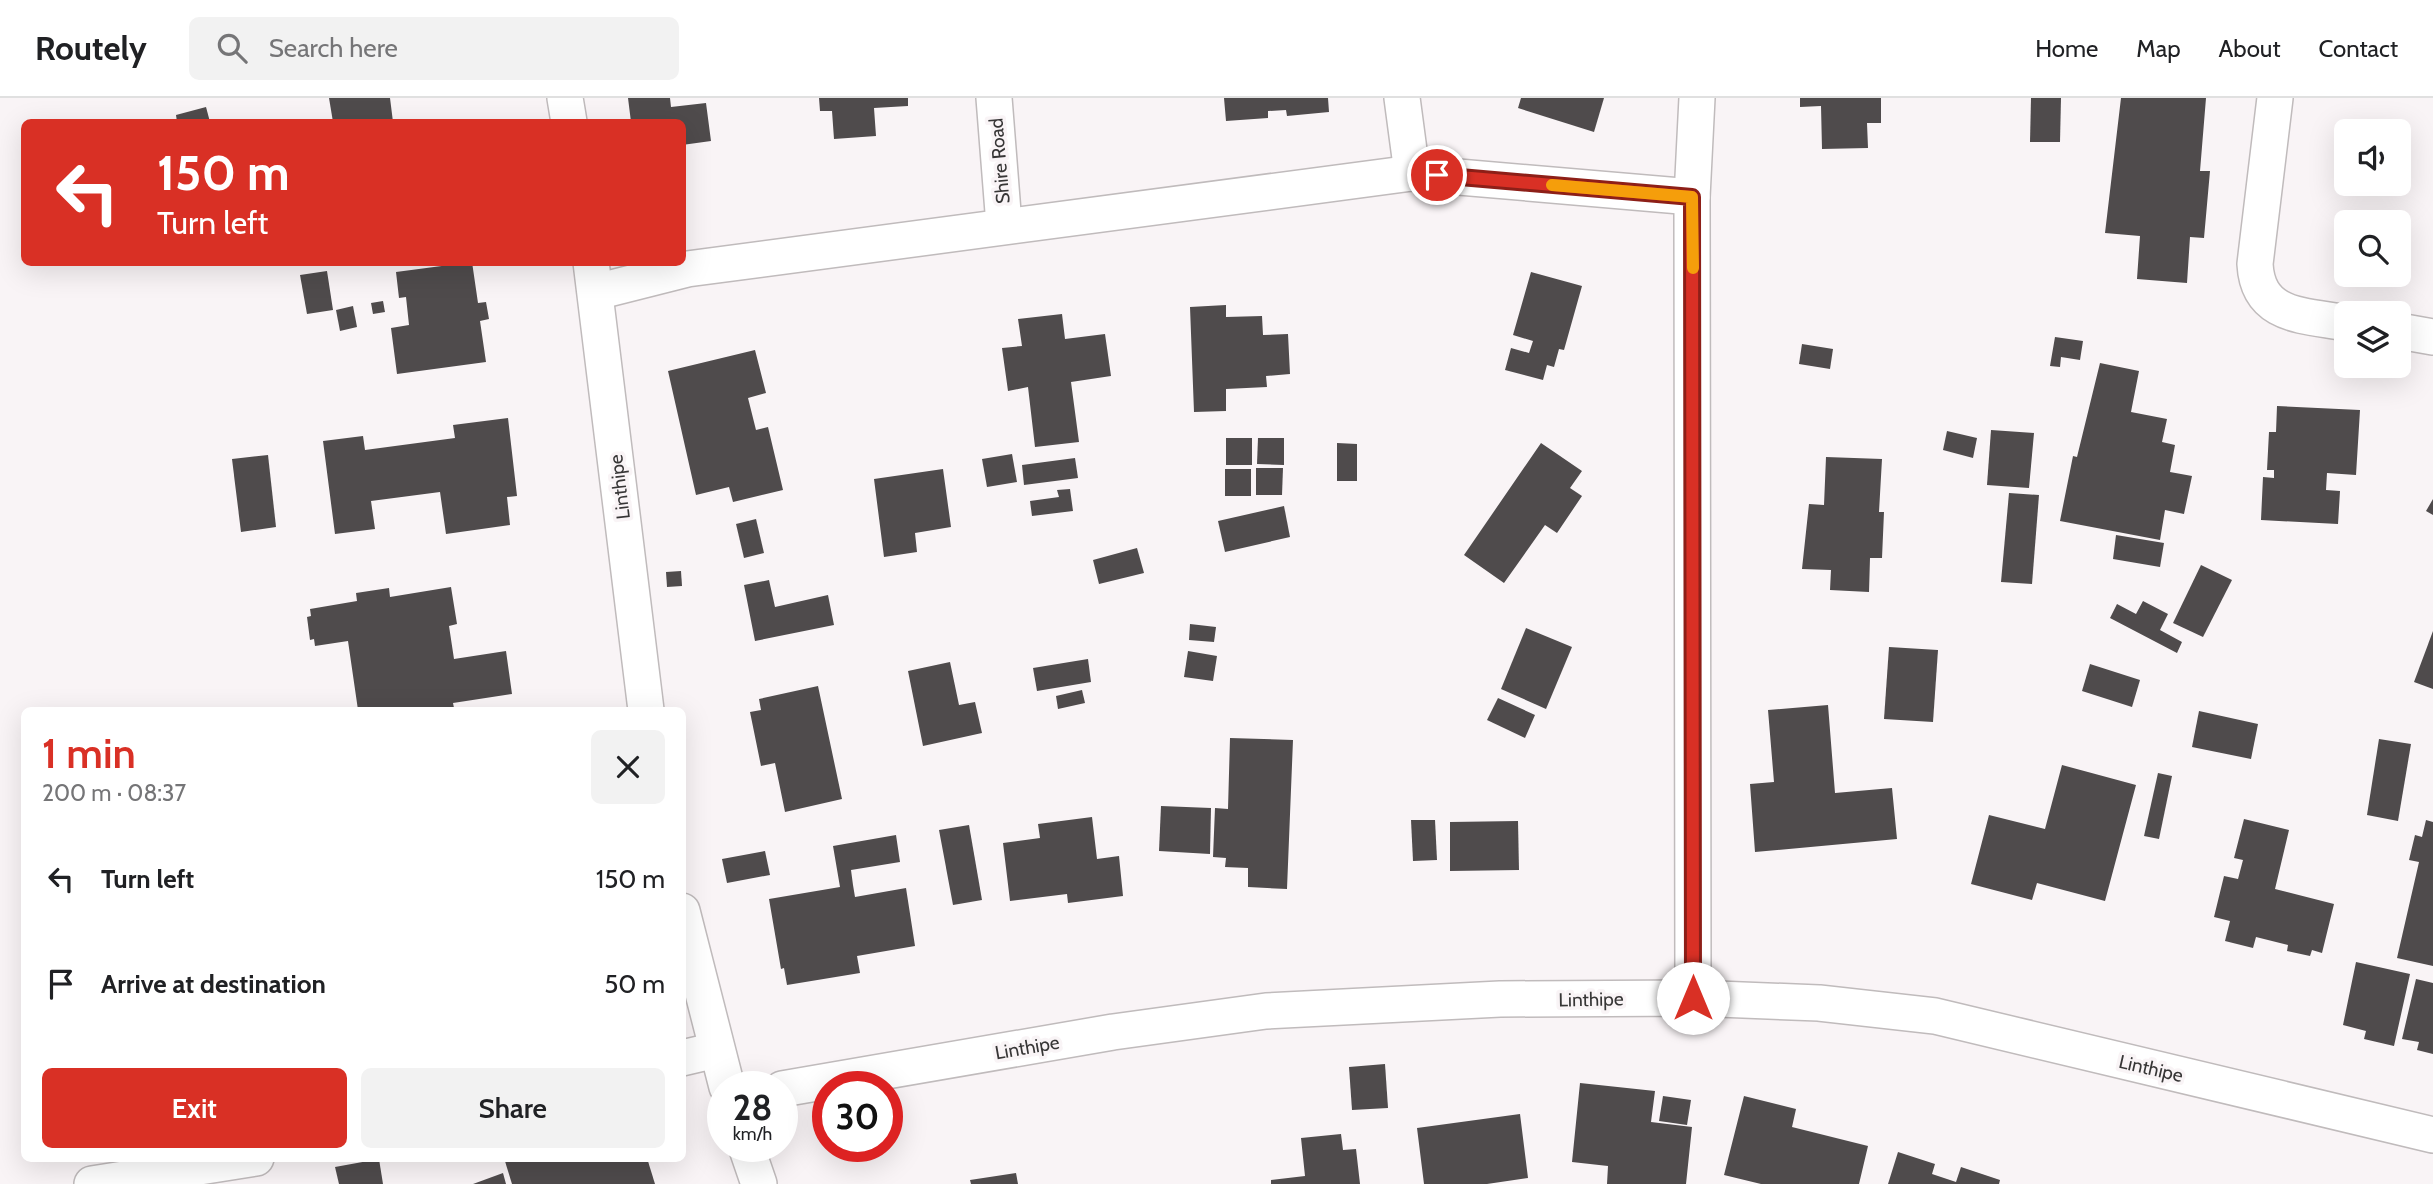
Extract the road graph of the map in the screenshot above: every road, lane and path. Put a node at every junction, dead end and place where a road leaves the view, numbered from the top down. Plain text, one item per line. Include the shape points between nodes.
1 (565, 98) edge
2 (994, 98) edge
3 (1402, 98) edge
4 (1696, 98) edge
5 (2275, 98) edge
6 (568, 119) edge
7 (1412, 173) junction
8 (1692, 197) junction
9 (1004, 225) junction
10 (594, 277) edge
11 (2334, 321) edge
12 (2411, 333) edge
13 (2433, 337) edge
14 (646, 707) edge
15 (686, 927) edge
16 (1693, 998) junction
17 (716, 1050) junction
18 (686, 1057) edge
19 (722, 1071) edge
20 (798, 1086) edge
21 (2433, 1135) edge
22 (231, 1162) edge
23 (751, 1162) edge
24 (92, 1184) edge
25 (759, 1184) edge

1 - 6 street
2 - 9 street, Shire Road
3 - 7 street
4 - 8 street
5 - 11 street via 2256,283 2266,299 2285,312
7 - 8 street
7 - 9 street
8 - 16 street
9 - 10 street via 687,269
10 - 14 street, Linthipe
12 - 13 street
15 - 17 street
16 - 20 street, Linthipe via 1500,999 1266,1011 1113,1032
16 - 21 street, Linthipe via 1819,1003 1935,1016
17 - 18 street
17 - 19 street
22 - 24 street
23 - 25 street

